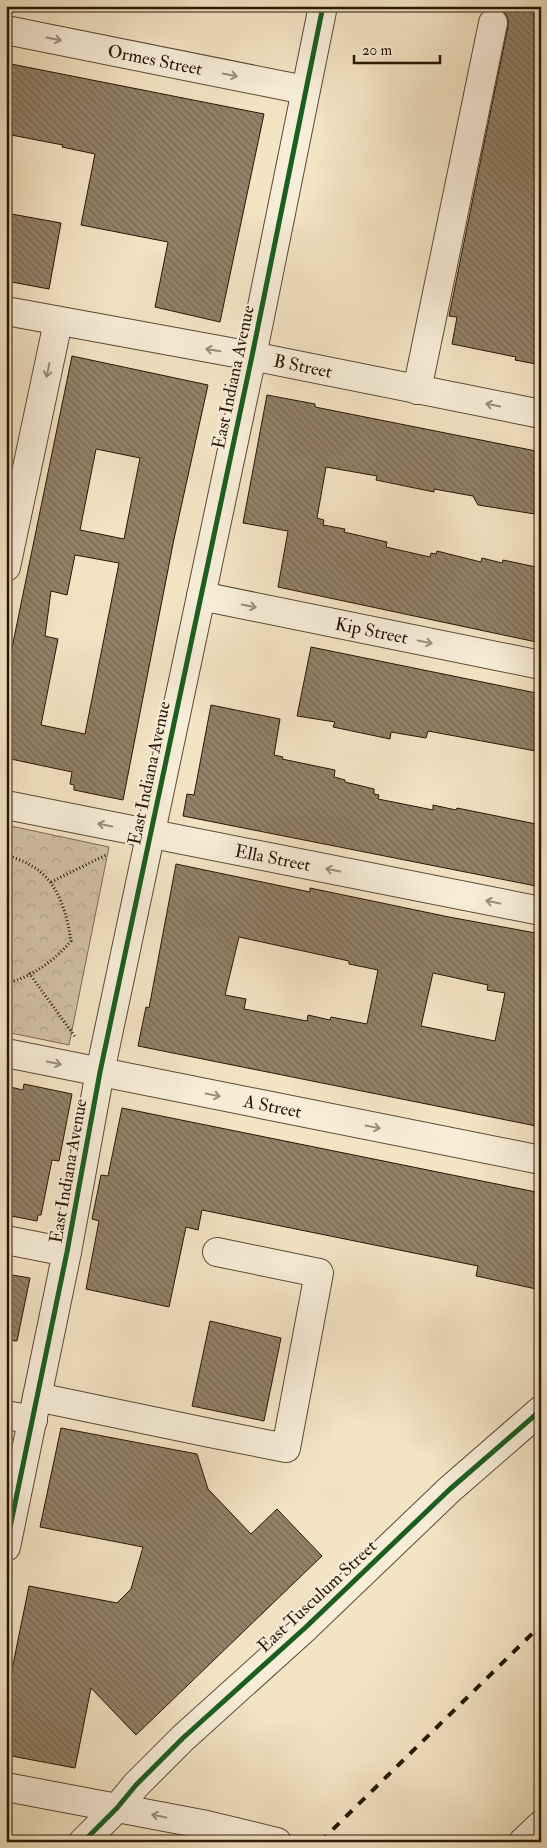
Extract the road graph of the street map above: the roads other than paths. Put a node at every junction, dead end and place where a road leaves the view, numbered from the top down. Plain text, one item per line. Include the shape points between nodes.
1 (323, 6) edge
2 (493, 23) dead end
3 (6, 30) edge
4 (305, 90) junction
5 (6, 311) edge
6 (58, 322) junction
7 (252, 356) junction
8 (417, 390) junction
9 (541, 414) edge
10 (6, 567) edge
11 (201, 596) junction
12 (541, 665) edge
13 (6, 804) edge
14 (150, 834) junction
15 (541, 911) edge
16 (6, 1052) edge
17 (100, 1072) junction
18 (541, 1160) edge
19 (6, 1240) edge
20 (67, 1252) junction
21 (217, 1252) dead end
22 (35, 1408) junction
23 (541, 1410) edge
24 (6, 1415) edge
25 (6, 1547) edge
26 (6, 1787) edge
27 (117, 1808) junction
28 (541, 1825) edge
29 (83, 1842) edge
30 (277, 1842) edge
31 (523, 1842) edge

1 - 4 street, East Indiana Avenue
2 - 8 street
3 -> 4 street, Ormes Street
4 - 7 street, East Indiana Avenue
5 - 6 street, B Street
7 -> 6 street, B Street
6 -> 10 street
7 - 8 street, B Street
7 - 11 street, East Indiana Avenue
9 -> 8 street, B Street
11 -> 12 street, Kip Street
11 - 14 street, East Indiana Avenue
14 -> 13 street, Ella Street
15 -> 14 street, Ella Street
14 - 17 street, East Indiana Avenue
16 -> 17 street, A Street
17 -> 18 street, A Street
17 - 20 street, East Indiana Avenue
19 - 20 street
20 - 22 street, East Indiana Avenue
21 - 22 street via 319,1273 286,1448 210,1433
22 - 24 street
22 - 25 street, East Indiana Avenue
23 - 27 street, East Tusculum Street via 449,1490 306,1627 183,1738
26 - 27 street
27 - 29 street, East Tusculum Street
30 -> 27 street
28 - 31 street

